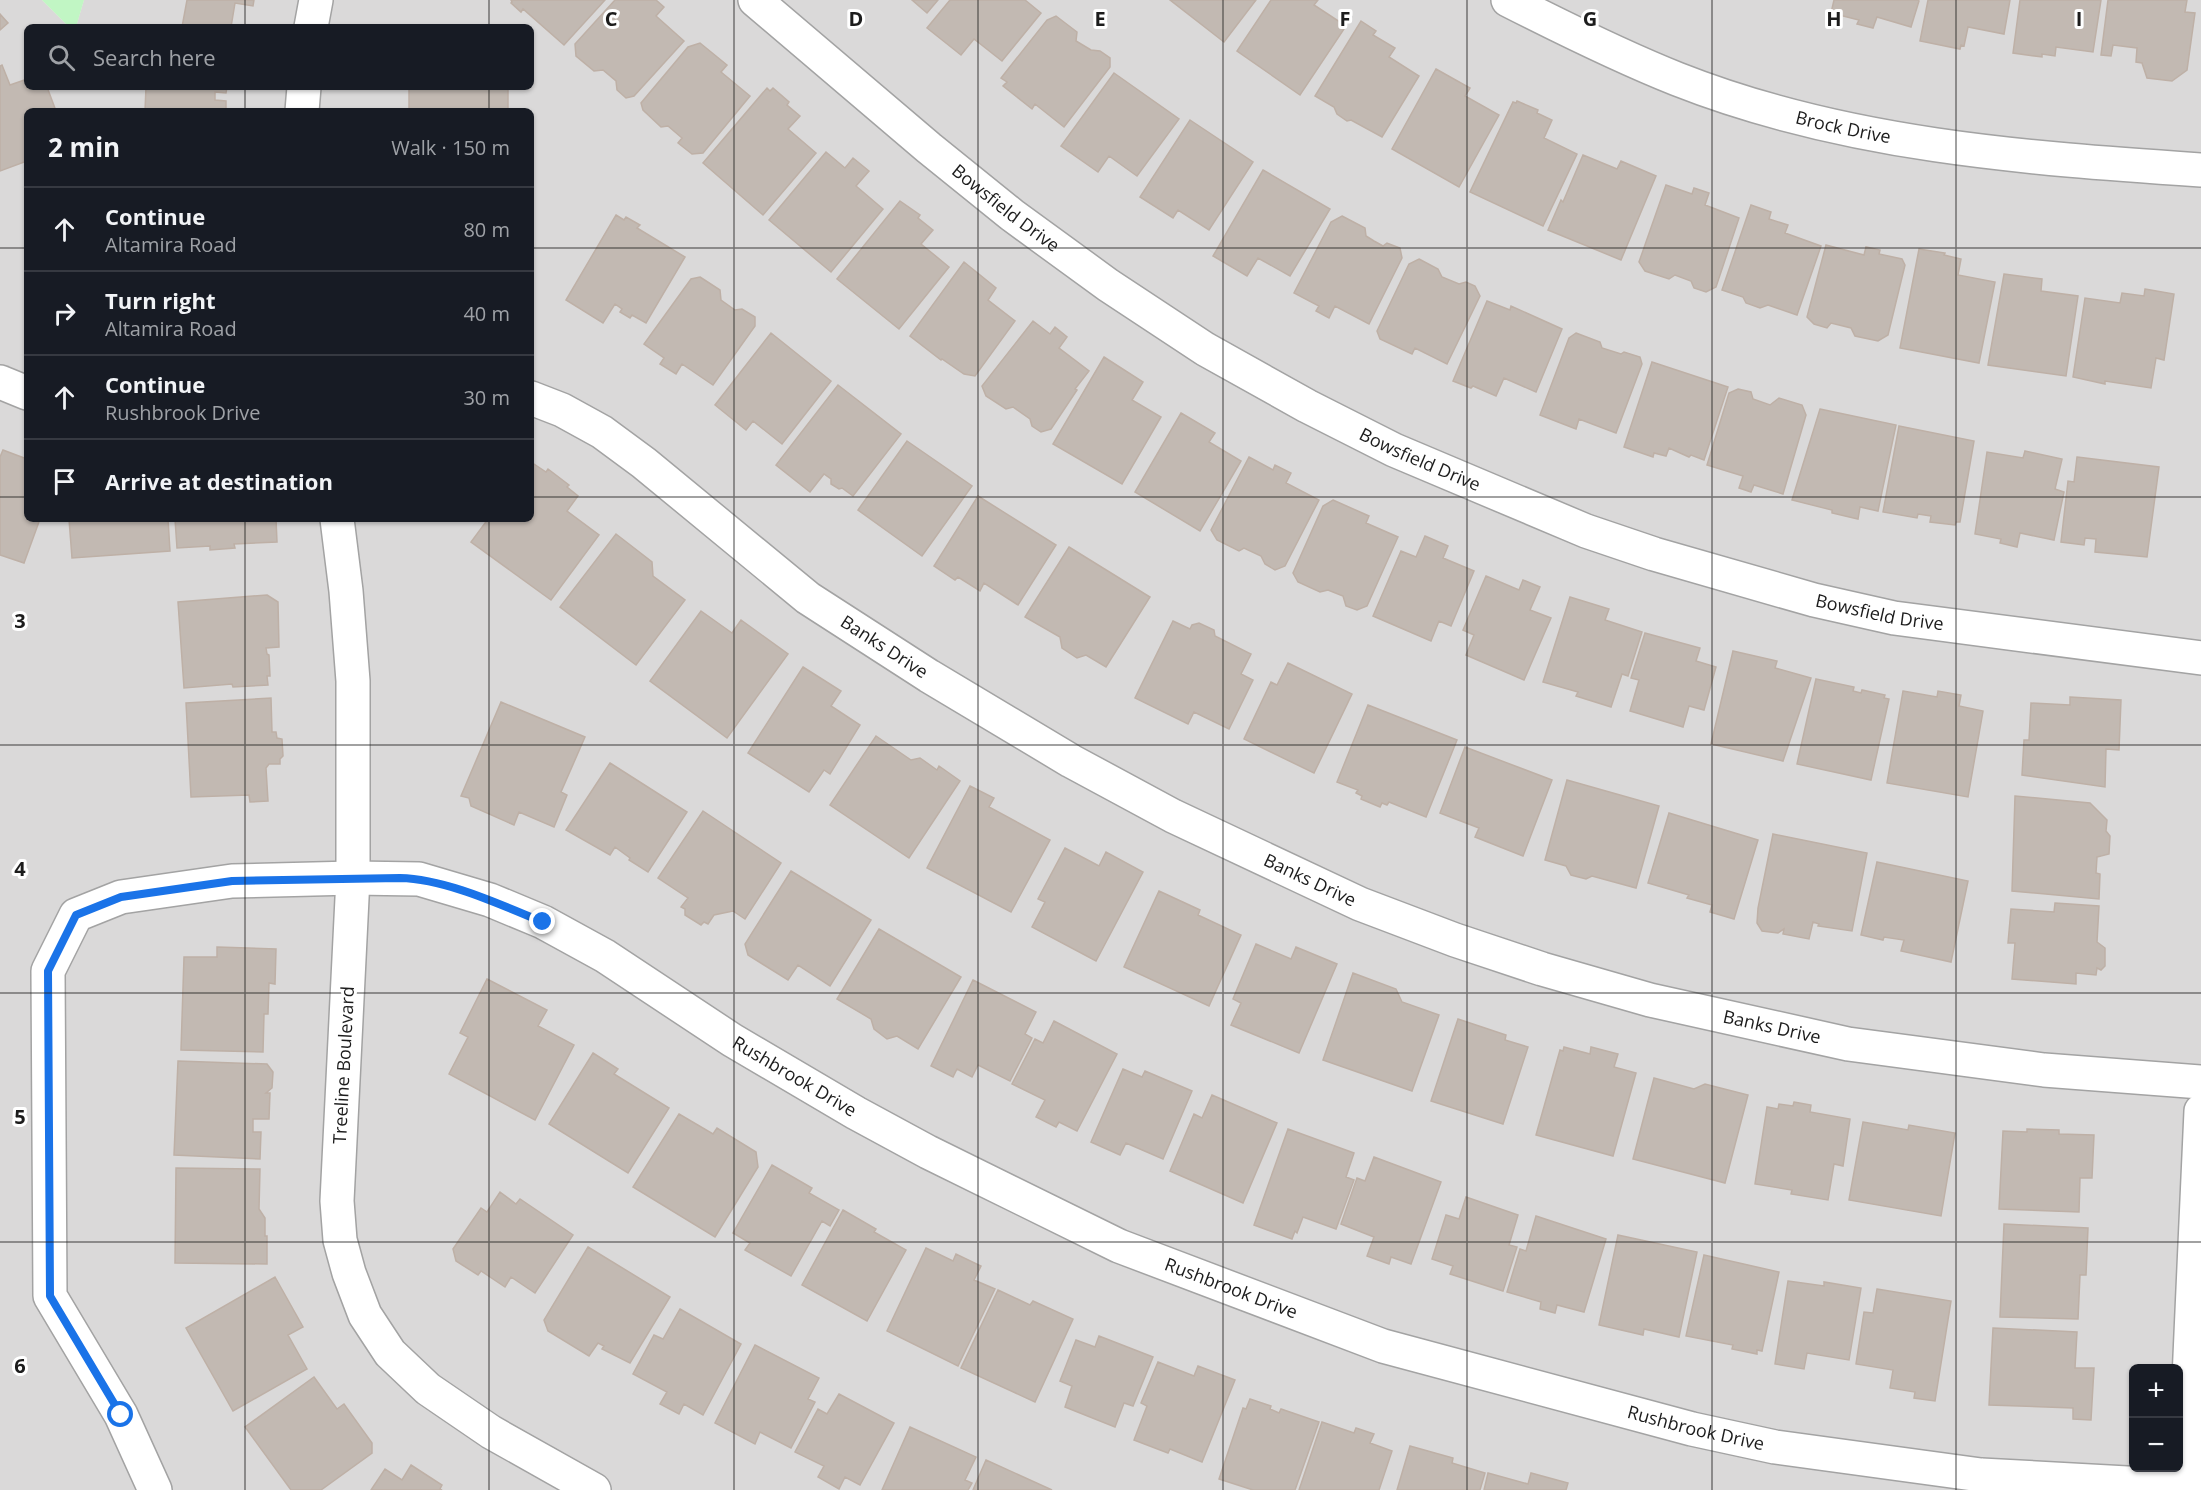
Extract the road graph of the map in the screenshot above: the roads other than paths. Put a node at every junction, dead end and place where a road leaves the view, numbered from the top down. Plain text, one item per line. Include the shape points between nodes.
1 (316, 0) edge
2 (755, 0) edge
3 (1508, 0) edge
4 (312, 24) edge
5 (304, 90) edge
6 (302, 108) edge
7 (2201, 170) edge
8 (0, 382) edge
9 (24, 392) edge
10 (534, 399) edge
11 (337, 522) edge
12 (2201, 658) edge
13 (353, 878) junction
14 (2201, 1082) edge
15 (2201, 1111) edge
16 (2190, 1488) edge
17 (155, 1490) edge
18 (594, 1490) edge

1 - 4 street
2 - 12 street, Bowsfield Drive via 929,148 1108,285 1205,349 1394,450 1586,531 1814,600 1894,618
3 - 7 street, Brock Drive via 1676,79 1842,127 1969,150
5 - 6 street
8 - 9 street
10 - 14 street, Banks Drive via 602,432 808,598 929,676 1071,761 1173,816 1360,904 1542,969 1650,1000 1848,1044 2044,1070
11 - 13 street, Treeline Boulevard via 353,681
13 - 16 street, Rushbrook Drive via 418,879 490,900 543,922 605,956 770,1062 928,1152 1119,1246 1383,1346 1692,1429 1775,1447 1981,1475
13 - 17 street, Rushbrook Drive via 232,881 121,897 76,915 48,971 50,1296 121,1415
13 - 18 street, Treeline Boulevard via 337,1201 340,1240 365,1315 390,1353 428,1389 491,1432
15 - 16 street

